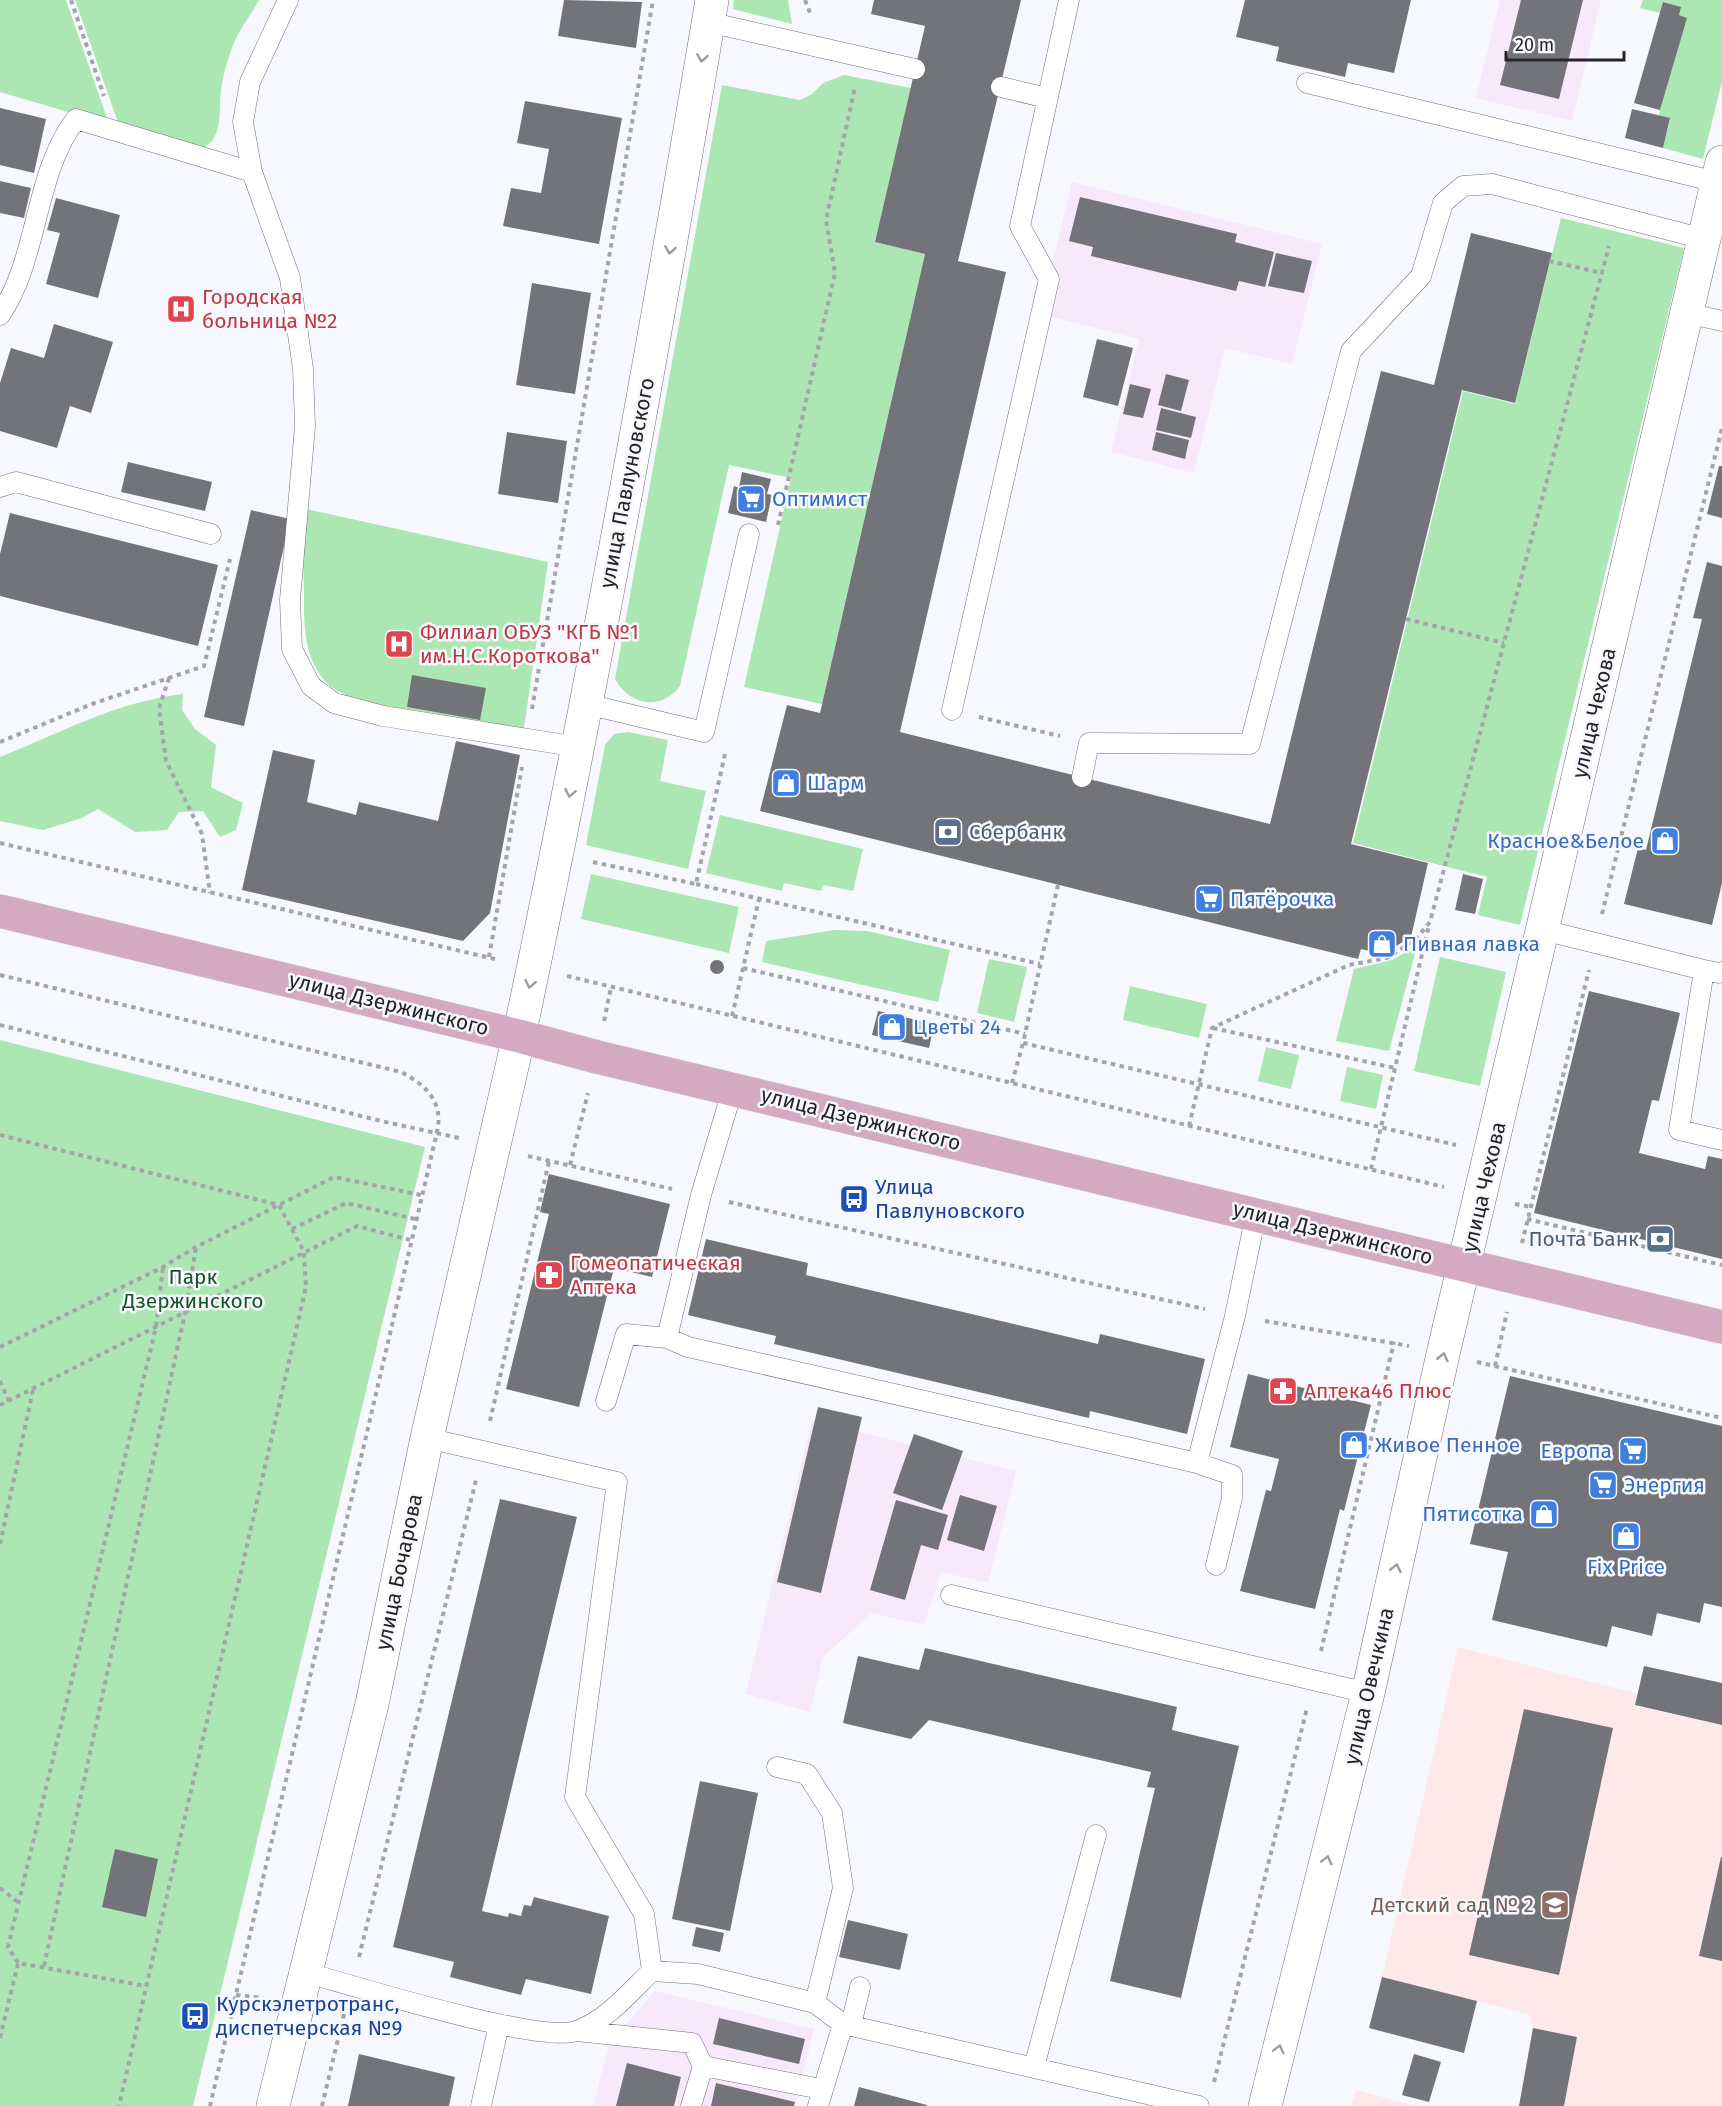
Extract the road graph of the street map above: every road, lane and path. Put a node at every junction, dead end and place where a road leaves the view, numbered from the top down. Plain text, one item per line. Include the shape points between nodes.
1 (71, 0) edge
2 (288, 0) edge
3 (653, 0) edge
4 (1069, 0) edge
5 (710, 11) edge
6 (915, 69) dead end
7 (1307, 83) dead end
8 (1001, 87) dead end
9 (1047, 98) junction
10 (117, 131) junction
11 (252, 172) junction
12 (1720, 172) edge
13 (1617, 217) junction
14 (1704, 239) junction
15 (1549, 261) dead end
16 (1602, 273) junction
17 (1687, 313) junction
18 (0, 315) edge
19 (1722, 321) edge
20 (1722, 428) edge
21 (0, 487) edge
22 (211, 534) joint
23 (749, 534) dead end
24 (1406, 619) dead end
25 (1504, 643) junction
26 (168, 678) junction
27 (586, 704) junction
28 (952, 710) dead end
29 (990, 719) dead end
30 (528, 738) junction
31 (0, 742) edge
32 (1089, 744) junction
33 (579, 747) junction
34 (1082, 777) dead end
35 (0, 843) edge
36 (696, 884) dead end
37 (1058, 885) dead end
38 (210, 893) junction
39 (759, 899) junction
40 (0, 910) edge
41 (1430, 922) junction
42 (1543, 930) junction
43 (1595, 943) junction
44 (489, 958) junction
45 (1040, 964) junction
46 (743, 968) junction
47 (534, 969) junction
48 (1713, 971) edge
49 (0, 975) edge
50 (732, 1016) junction
51 (0, 1025) edge
52 (1212, 1028) junction
53 (1024, 1034) junction
54 (519, 1036) junction
55 (1023, 1043) junction
56 (1395, 1068) junction
57 (1012, 1083) junction
58 (1199, 1084) junction
59 (733, 1088) junction
60 (1189, 1126) junction
61 (1381, 1127) junction
62 (437, 1132) junction
63 (0, 1135) edge
64 (1722, 1140) edge
65 (495, 1148) junction
66 (1492, 1153) junction
67 (549, 1161) junction
68 (1371, 1169) junction
69 (421, 1195) junction
70 (701, 1195) junction
71 (1482, 1196) junction
72 (279, 1205) junction
73 (1530, 1207) junction
74 (1256, 1214) junction
75 (415, 1219) junction
76 (1527, 1219) junction
77 (292, 1229) junction
78 (410, 1240) junction
79 (196, 1247) junction
80 (304, 1252) junction
81 (1465, 1265) junction
82 (1722, 1265) edge
83 (163, 1267) junction
84 (1514, 1277) junction
85 (185, 1313) junction
86 (1234, 1316) junction
87 (156, 1327) junction
88 (1722, 1327) edge
89 (667, 1338) junction
90 (1394, 1342) junction
91 (0, 1347) edge
92 (1443, 1354) junction
93 (1495, 1366) junction
94 (0, 1381) edge
95 (33, 1389) junction
96 (9, 1401) junction
97 (606, 1401) dead end
98 (0, 1405) edge
99 (1722, 1418) edge
100 (427, 1438) junction
101 (483, 1451) junction
102 (1197, 1463) junction
103 (0, 1544) edge
104 (1216, 1565) dead end
105 (951, 1595) dead end
106 (1314, 1680) junction
107 (1368, 1693) junction
108 (777, 1767) dead end
109 (1096, 1835) dead end
110 (0, 1888) edge
111 (19, 1903) junction
112 (18, 1963) junction
113 (44, 1966) junction
114 (652, 1971) junction
115 (304, 1972) junction
116 (353, 1985) junction
117 (146, 1986) junction
118 (860, 1987) dead end
119 (815, 2003) junction
120 (499, 2024) junction
121 (847, 2025) junction
122 (577, 2031) junction
123 (0, 2038) edge
124 (703, 2066) junction
125 (1034, 2067) junction
126 (1213, 2083) dead end
127 (819, 2098) edge
128 (119, 2106) edge
129 (210, 2106) edge
130 (273, 2106) edge
131 (322, 2106) edge
132 (481, 2106) edge
133 (691, 2106) edge
134 (1199, 2106) edge
135 (1265, 2106) edge

1 - 10 path
2 - 11 lane via 250,82 243,122
3 - 30 path
4 - 9 lane
5 - 6 lane
5 -> 27 street, улица Павлуновского via 665,283
7 - 12 lane
8 - 9 lane
9 - 28 lane via 1020,226 1049,279
10 - 11 lane
10 - 18 lane via 76,119 62,137 26,254
11 - 30 lane via 290,278 303,369 304,426 290,600 292,649 311,686 334,703 383,716
12 - 14 street, улица Чехова
13 - 14 lane
13 - 16 path
13 - 32 lane via 1492,184 1463,186 1443,203 1421,276 1351,351 1250,744
14 - 17 street, улица Чехова
15 - 16 path
16 - 25 path
17 - 19 lane
17 - 42 street, улица Чехова
20 - 43 path
21 - 22 lane via 16,482
22 - 26 path via 231,555 204,666
23 - 27 lane via 704,732
24 - 25 path
25 - 41 path
26 - 31 path
26 - 38 path via 159,708 166,760 202,834
27 - 33 street, улица Павлуновского
29 - 32 path
30 - 33 lane
30 - 44 path
32 - 34 lane
33 -> 47 street, улица Павлуновского
35 - 38 path
36 - 39 path
37 - 45 path
38 - 44 path
39 - 45 path
39 - 46 path
40 - 54 main road, улица Дзержинского
41 - 52 path via 1415,940 1387,958 1349,965
41 - 56 path
42 - 43 lane
42 - 66 street, улица Чехова
43 - 48 lane
43 - 73 path
44 - 47 path
45 - 53 path
46 - 50 path
46 - 53 path
47 - 50 path
47 -> 54 street, улица Павлуновского
48 - 64 lane via 1679,1130
49 - 62 path via 402,1072 430,1092 438,1109
50 - 57 path
51 - 62 path
52 - 56 path
52 - 58 path
53 - 55 path
54 - 59 main road, улица Дзержинского
54 - 65 street, улица Бочарова
55 - 57 path
55 - 58 path
56 - 61 path
57 - 60 path
58 - 60 path
58 - 61 path
59 - 70 lane
59 - 74 main road, улица Дзержинского
60 - 68 path
61 - 66 path
61 - 68 path
62 - 65 path
62 - 69 path
63 - 72 path
65 - 67 path
65 - 100 street, улица Бочарова
66 - 71 street, улица Чехова
67 - 70 path
67 - 101 path
68 - 71 path
69 - 72 path via 334,1177
69 - 75 path
70 - 86 path
70 - 89 lane
71 - 73 path
71 - 81 street, улица Чехова
72 - 77 path
72 - 79 path
73 - 76 path
74 - 81 main road, улица Дзержинского
74 - 86 lane
75 - 77 path via 346,1203
75 - 78 path
76 - 82 path
76 - 84 path
77 - 80 path
78 - 80 path via 357,1226
78 - 129 path
79 - 83 path
79 - 85 path
80 - 85 path
80 - 117 path via 306,1287
81 - 84 main road, улица Дзержинского
81 - 92 street, улица Овечкина
83 - 87 path
83 - 91 path
84 - 88 main road, улица Дзержинского
84 - 93 path
85 - 87 path
85 - 113 path
86 - 90 path
86 - 102 lane
87 - 95 path
87 - 111 path
89 - 97 lane via 626,1334
89 - 102 lane via 688,1347
90 - 92 path
90 - 106 path
92 - 93 path
107 -> 92 street, улица Овечкина
93 - 99 path
94 - 96 path
95 - 96 path
95 - 103 path
96 - 98 path
100 - 101 lane
100 - 115 street, улица Бочарова via 372,1704
101 - 114 lane via 617,1482 575,1797 644,1914
101 - 116 path
102 - 104 lane via 1232,1475 1232,1498
105 - 106 lane
106 - 107 lane
106 - 126 path
135 -> 107 street, улица Овечкина
108 - 119 lane via 807,1774 832,1813 843,1888
109 - 125 lane
110 - 111 path
111 - 112 path via 8,1947
112 - 113 path
112 - 123 path
113 - 117 path
114 - 119 lane via 698,1974
114 - 122 lane via 609,2012
115 - 116 lane
115 - 130 street, улица Бочарова
116 - 120 lane
116 - 131 path
117 - 128 path
118 - 121 lane
119 - 121 lane
120 - 122 lane via 557,2035
120 - 132 lane
121 - 125 lane
121 - 127 lane
122 - 124 lane via 692,2043
124 - 127 lane
124 - 133 lane
125 - 134 lane

